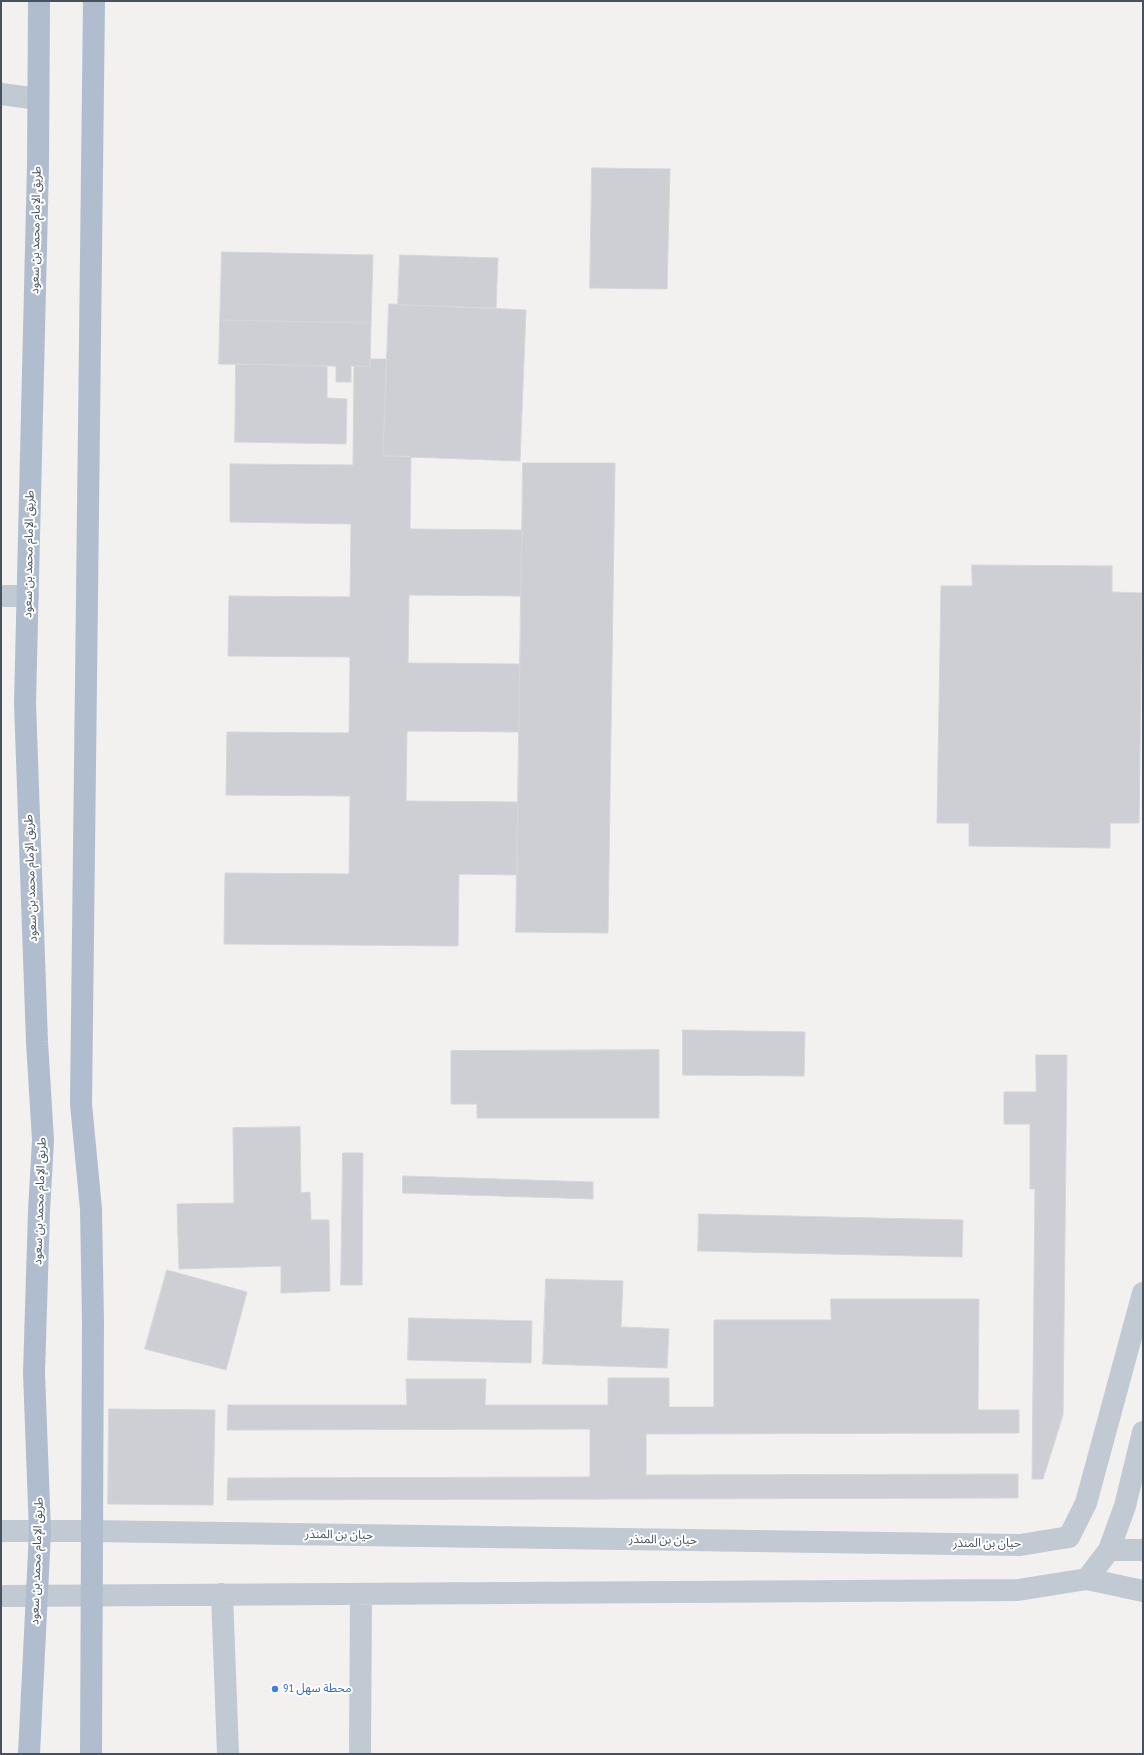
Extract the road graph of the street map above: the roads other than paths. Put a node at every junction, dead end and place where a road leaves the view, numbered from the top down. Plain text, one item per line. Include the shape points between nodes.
1 (39, 1) edge
2 (94, 1) edge
3 (1, 94) edge
4 (38, 99) junction
5 (1, 596) edge
6 (28, 596) junction
7 (1143, 1293) edge
8 (1143, 1432) edge
9 (1, 1531) edge
10 (91, 1531) junction
11 (40, 1532) junction
12 (1109, 1550) junction
13 (1143, 1550) edge
14 (1087, 1579) junction
15 (1143, 1591) edge
16 (91, 1594) junction
17 (222, 1594) junction
18 (361, 1594) junction
19 (1, 1596) edge
20 (37, 1596) junction
21 (29, 1754) edge
22 (91, 1754) edge
23 (228, 1754) edge
24 (360, 1754) edge

1 - 4 main road, طريق الإمام محمد بن سعود
2 - 10 main road via 81,1104 91,1209
3 - 4 street
4 - 6 main road, طريق الإمام محمد بن سعود
5 - 6 street
6 - 11 main road, طريق الإمام محمد بن سعود via 25,702 43,1140 34,1373
7 - 10 street, حيان بن المنذر via 1086,1503 1069,1537 1020,1545
8 - 12 street via 1125,1506
9 - 11 street, حيان بن المنذر
10 - 11 street, حيان بن المنذر
10 - 16 main road
11 - 20 main road, طريق الإمام محمد بن سعود
12 - 13 street
12 - 14 street
14 - 15 street
14 - 18 street via 1018,1590
16 - 17 street
16 - 20 street
16 - 22 main road
17 - 18 street
17 - 23 street
18 - 24 street
19 - 20 street
20 - 21 main road, طريق الإمام محمد بن سعود

